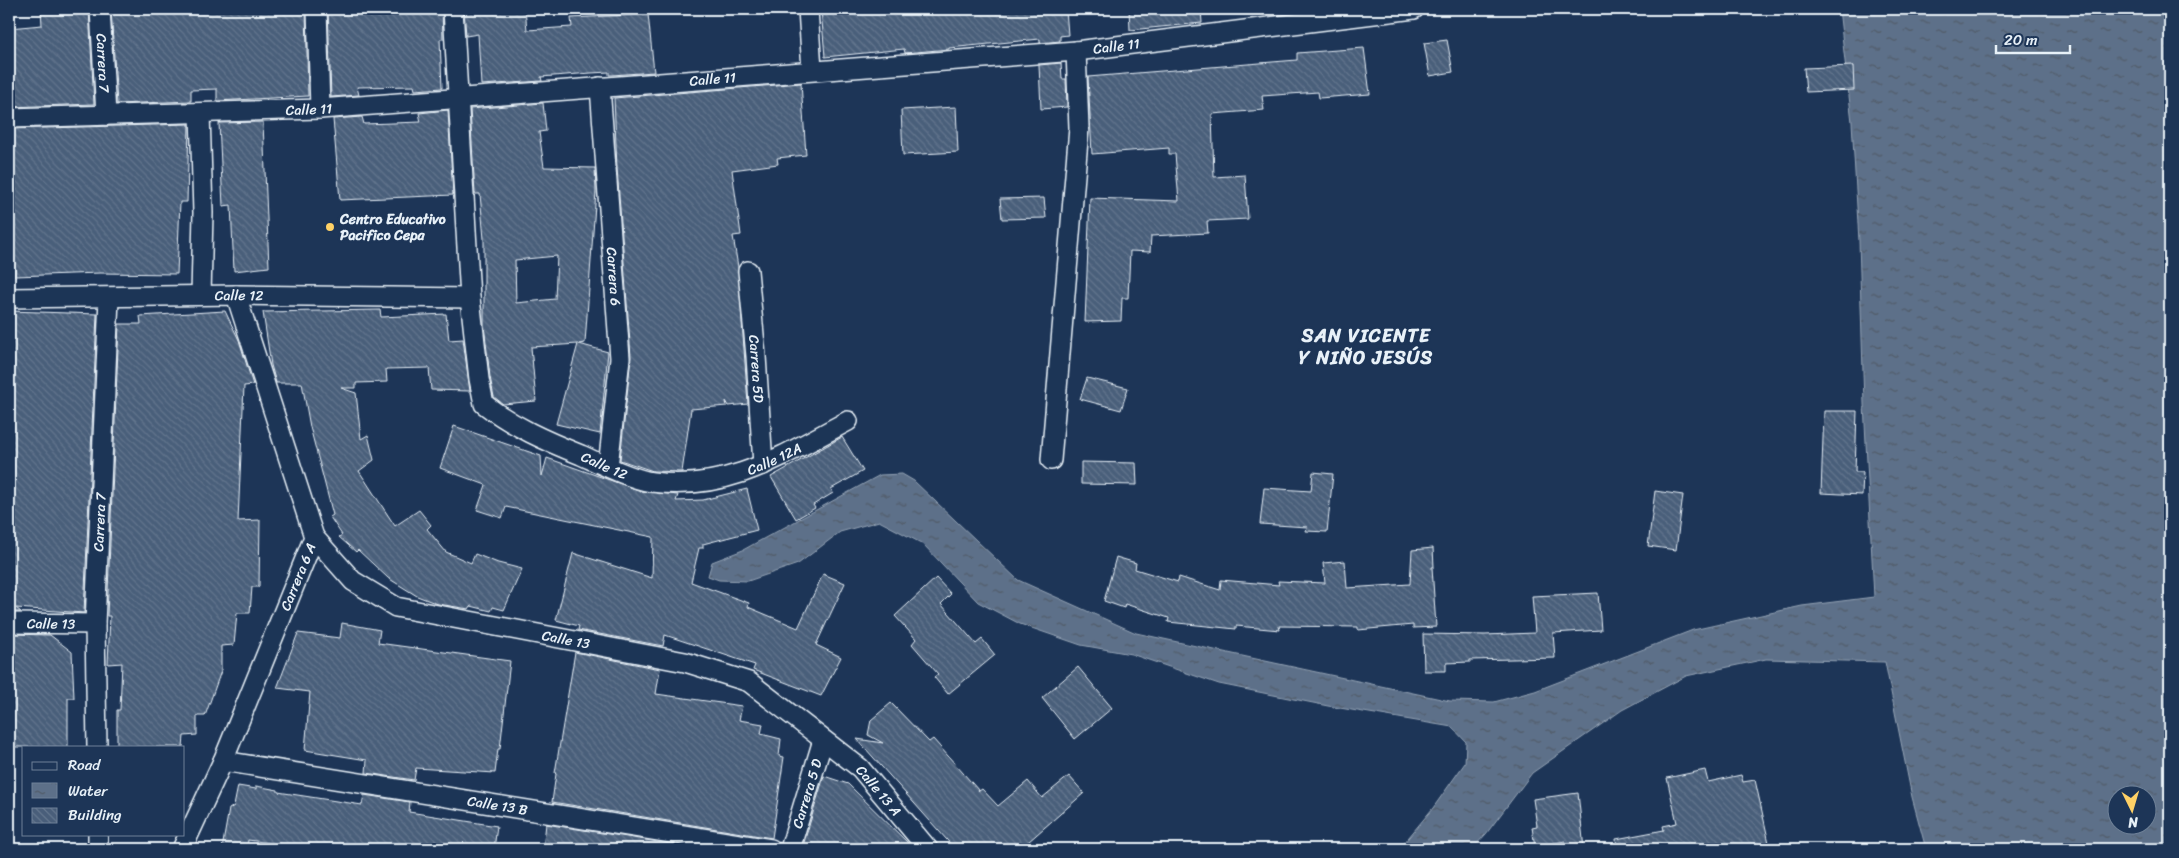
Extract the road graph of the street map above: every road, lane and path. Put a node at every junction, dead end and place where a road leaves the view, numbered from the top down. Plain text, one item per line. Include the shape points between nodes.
1 (100, 9) edge
2 (317, 9) edge
3 (453, 9) edge
4 (808, 9) edge
5 (1414, 9) edge
6 (1076, 51) junction
7 (812, 70) junction
8 (600, 87) junction
9 (458, 99) junction
10 (320, 108) junction
11 (200, 113) junction
12 (106, 115) junction
13 (9, 118) edge
14 (748, 271) dead end
15 (201, 295) junction
16 (236, 295) junction
17 (9, 298) edge
18 (109, 298) junction
19 (470, 298) junction
20 (848, 421) dead end
21 (1051, 460) dead end
22 (763, 466) junction
23 (608, 467) junction
24 (696, 484) joint
25 (314, 537) junction
26 (9, 623) edge
27 (95, 624) junction
28 (823, 740) junction
29 (97, 746) edge
30 (223, 761) junction
31 (98, 836) edge
32 (98, 849) edge
33 (182, 849) edge
34 (770, 849) edge
35 (790, 849) edge
36 (927, 849) edge

1 - 12 street, Carrera 7
2 - 10 street
3 - 9 street
4 - 7 street
5 - 6 street, Calle 11
6 - 7 street, Calle 11
6 - 21 street via 1079,128
7 - 8 street, Calle 11
8 - 9 street, Calle 11
8 - 23 street, Carrera 6 via 620,358
9 - 10 street, Calle 11
9 - 19 street, Calle 12
10 - 11 street, Calle 11
11 - 12 street, Calle 11
11 - 15 street
12 - 13 street, Calle 11
14 - 22 street, Carrera 5D
15 - 16 street, Calle 12
15 - 18 street, Calle 12
16 - 19 street, Calle 12
16 - 25 street, Carrera 6 A
17 - 18 street, Calle 12
18 - 27 street, Carrera 7
19 - 23 street, Calle 12 via 484,404 528,433
20 - 22 street, Calle 12A
22 - 24 street, Calle 12A
23 - 24 street, Calle 12 via 651,482
25 - 28 street, Calle 13 via 353,581 396,607 685,662 749,682
25 - 30 street, Carrera 6 A
26 - 27 street, Calle 13
27 - 29 street, Carrera 7
28 - 35 street, Carrera 5 D
28 - 36 street, Calle 13 A via 860,768
30 - 33 street, Carrera 6 A
30 - 34 street, Calle 13 B
31 - 32 street

